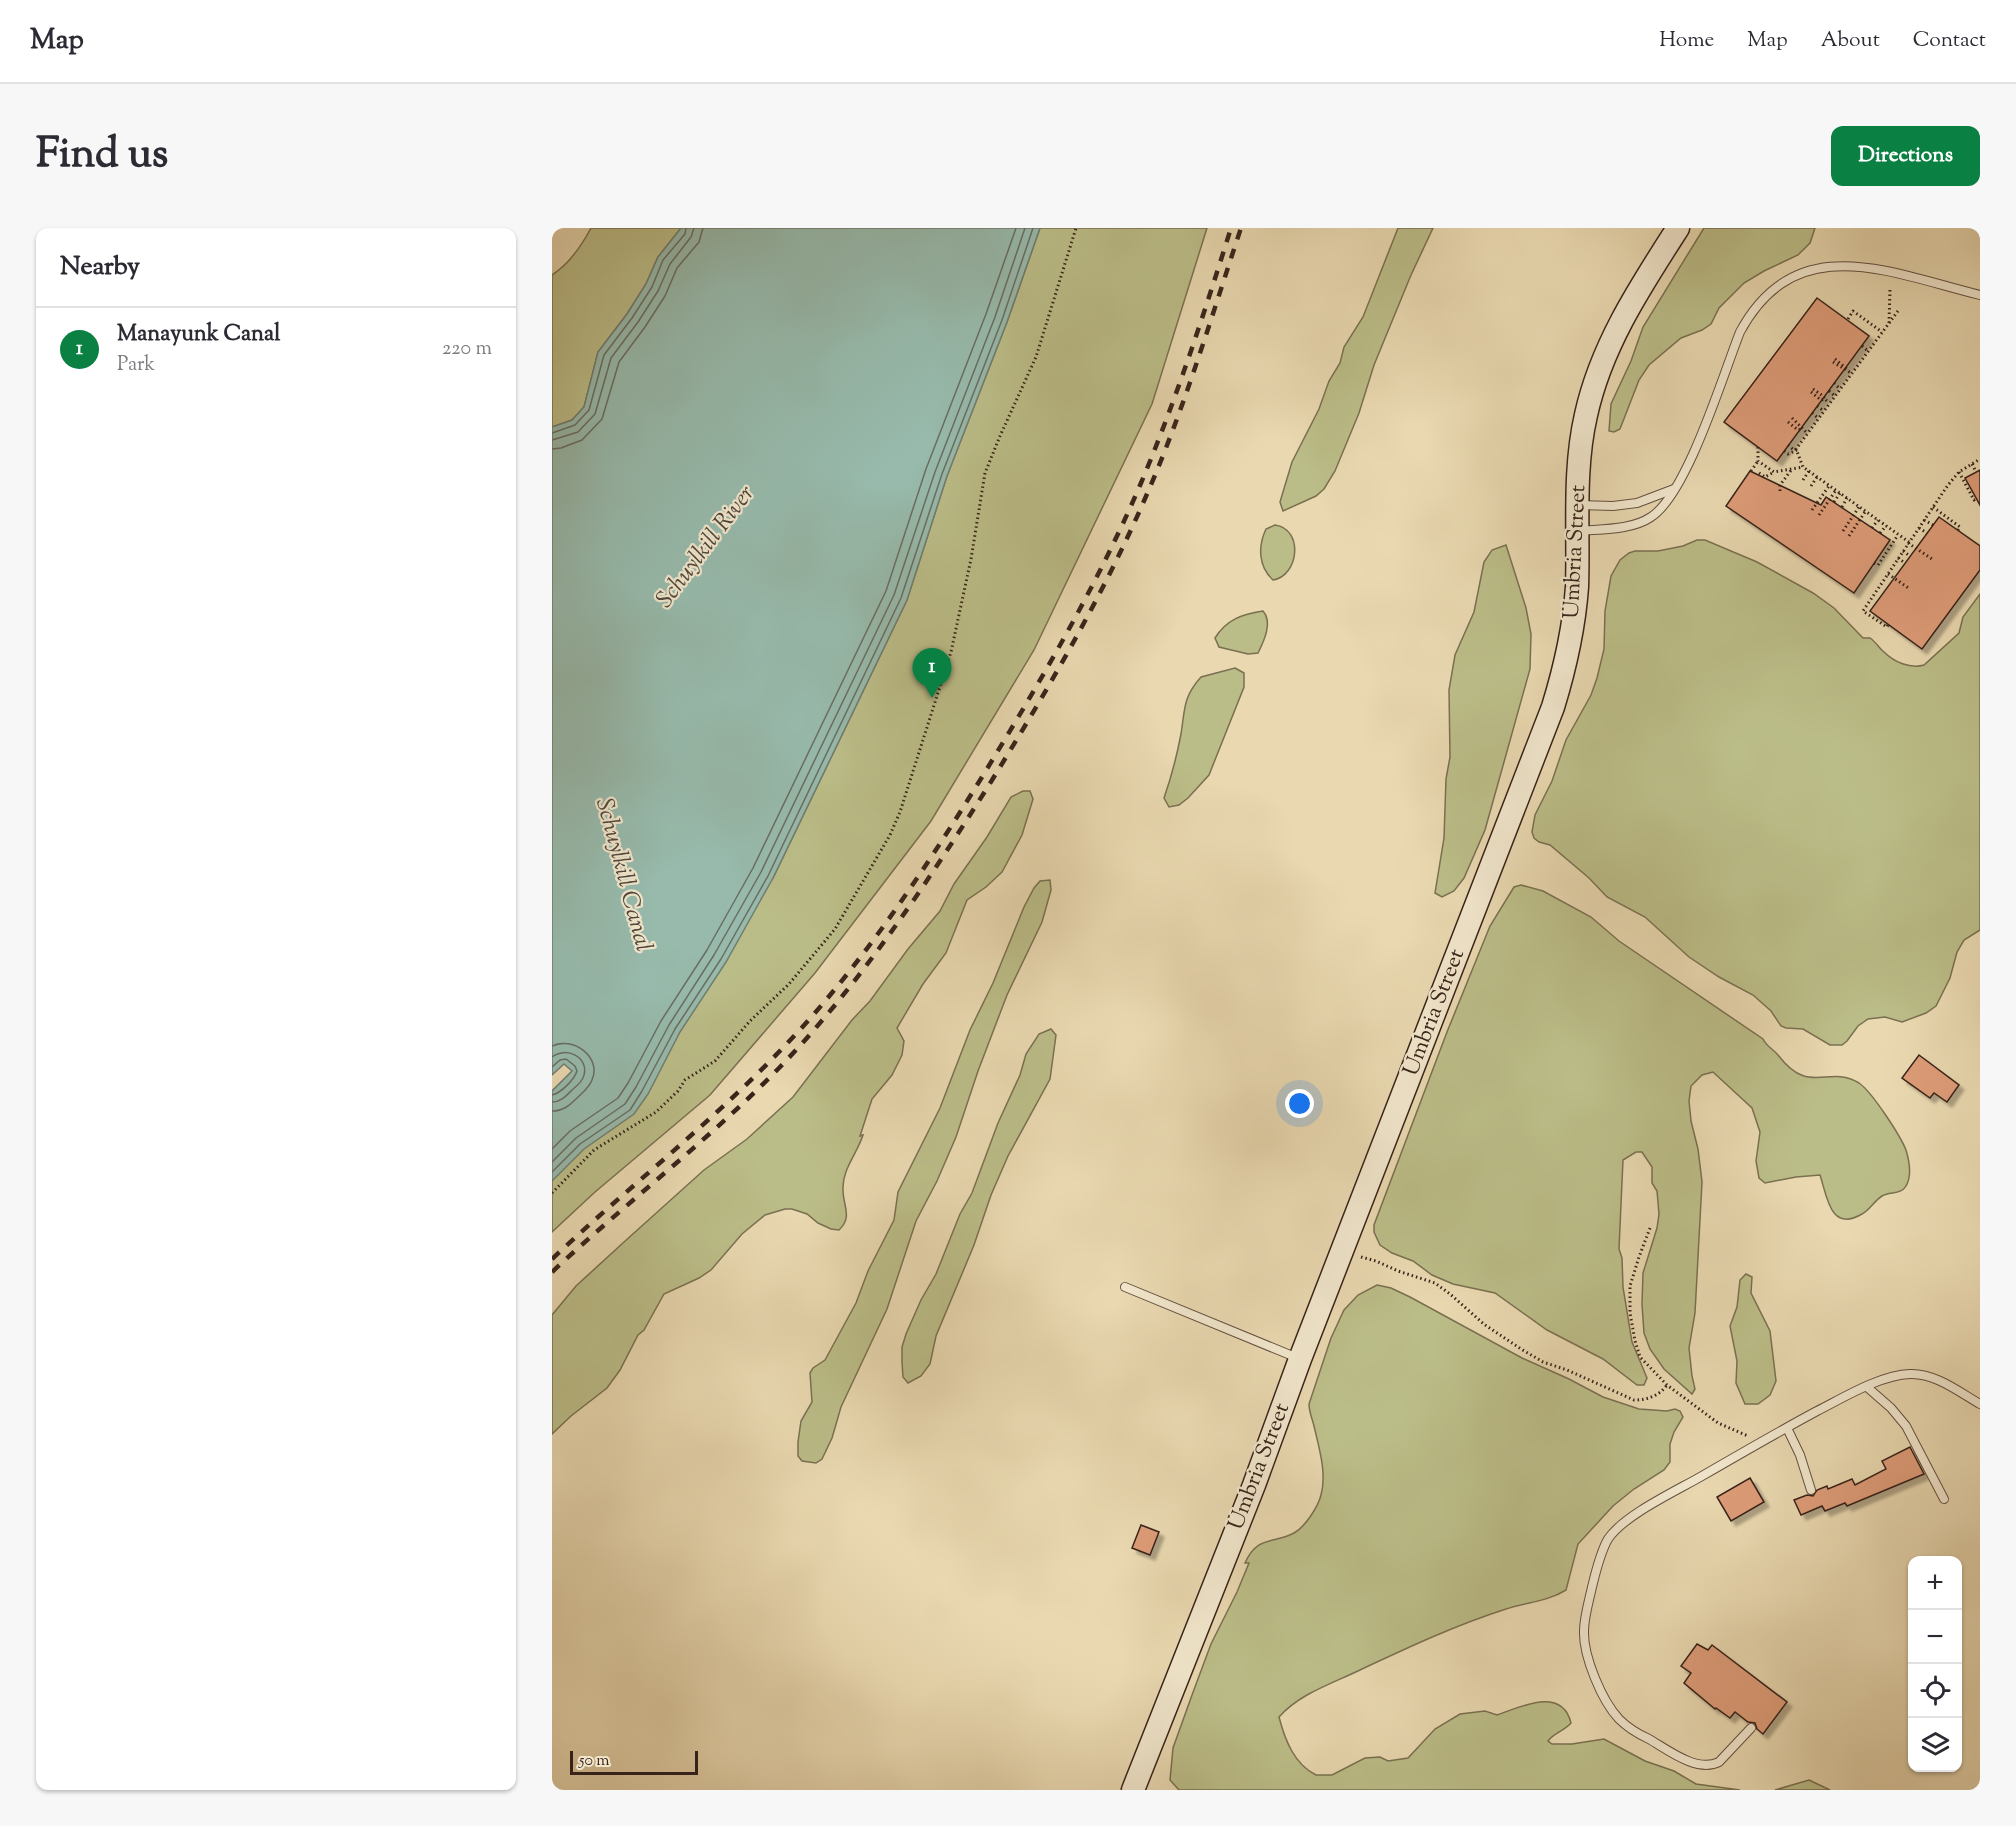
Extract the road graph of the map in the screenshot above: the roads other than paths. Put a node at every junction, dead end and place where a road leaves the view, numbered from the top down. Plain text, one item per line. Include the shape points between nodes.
1 (1678, 228) edge
2 (1980, 295) edge
3 (1674, 489) junction
4 (1578, 505) junction
5 (1577, 531) junction
6 (1125, 1287) dead end
7 (1300, 1359) junction
8 (1867, 1387) junction
9 (1980, 1404) edge
10 (1787, 1428) junction
11 (1811, 1490) dead end
12 (1944, 1498) dead end
13 (1750, 1728) dead end
14 (1133, 1790) edge

1 - 4 main road, Umbria Street via 1626,312 1597,375 1584,424
2 - 3 lane via 1854,265 1821,268 1777,286 1750,313 1688,466
3 - 4 lane via 1630,504
3 - 5 lane via 1668,501 1650,518 1626,526
4 - 5 main road, Umbria Street
5 - 7 main road, Umbria Street via 1572,630 1554,707
6 - 7 lane
7 - 14 main road, Umbria Street
8 - 9 lane via 1897,1376 1918,1375 1936,1380
8 - 10 lane
8 - 12 lane via 1906,1426
10 - 11 lane
10 - 13 lane via 1617,1529 1608,1540 1595,1573 1584,1630 1588,1657 1612,1710 1648,1739 1708,1766 1723,1759

